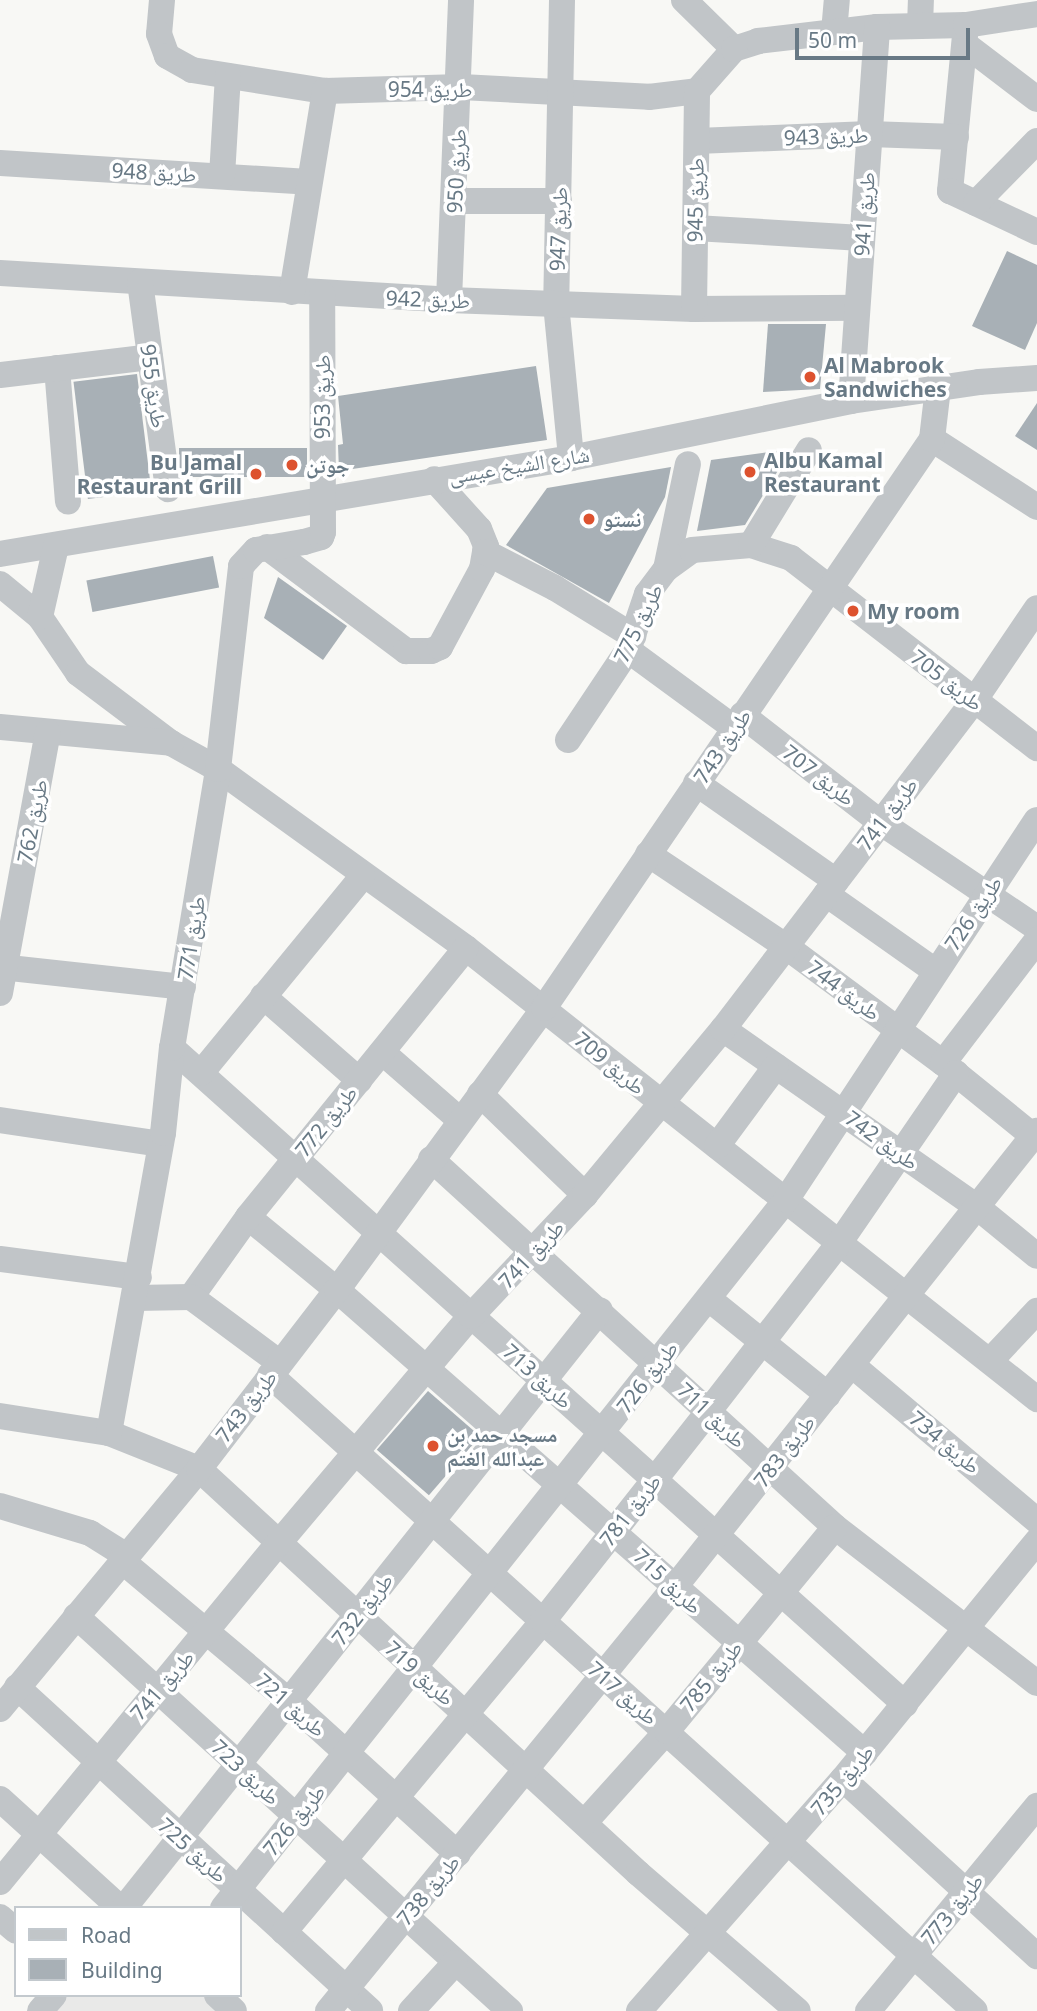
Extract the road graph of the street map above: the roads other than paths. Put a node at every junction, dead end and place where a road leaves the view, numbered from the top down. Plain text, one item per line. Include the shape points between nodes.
1 (162, 0) edge
2 (461, 0) edge
3 (562, 0) edge
4 (684, 0) edge
5 (837, 0) edge
6 (921, 0) edge
7 (1006, 10) edge
8 (1037, 14) edge
9 (920, 26) junction
10 (877, 27) junction
11 (834, 32) junction
12 (966, 35) junction
13 (734, 49) junction
14 (229, 76) junction
15 (461, 87) junction
16 (325, 91) junction
17 (697, 91) junction
18 (562, 96) junction
19 (1037, 99) edge
20 (869, 134) junction
21 (956, 137) junction
22 (696, 141) junction
23 (1037, 141) edge
24 (0, 163) edge
25 (222, 176) junction
26 (308, 182) junction
27 (454, 201) junction
28 (559, 201) junction
29 (976, 203) junction
30 (695, 228) junction
31 (1037, 232) edge
32 (862, 238) junction
33 (0, 273) edge
34 (140, 282) junction
35 (292, 292) junction
36 (322, 294) junction
37 (449, 300) junction
38 (556, 304) junction
39 (857, 308) junction
40 (694, 309) junction
41 (150, 358) junction
42 (57, 368) junction
43 (0, 375) edge
44 (1037, 377) edge
45 (938, 388) junction
46 (851, 401) junction
47 (932, 439) junction
48 (809, 450) dead end
49 (571, 458) junction
50 (688, 464) dead end
51 (434, 479) junction
52 (168, 489) dead end
53 (323, 500) junction
54 (68, 502) dead end
55 (296, 504) junction
56 (1037, 507) edge
57 (304, 542) junction
58 (751, 545) junction
59 (56, 546) junction
60 (267, 547) junction
61 (485, 552) junction
62 (0, 555) edge
63 (666, 569) junction
64 (0, 584) edge
65 (832, 590) junction
66 (1037, 608) edge
67 (40, 617) junction
68 (1028, 640) edge
69 (630, 643) junction
70 (974, 701) junction
71 (738, 722) junction
72 (0, 727) edge
73 (48, 732) junction
74 (568, 740) dead end
75 (171, 743) junction
76 (1037, 748) edge
77 (218, 769) junction
78 (696, 783) junction
79 (1037, 820) edge
80 (880, 822) junction
81 (648, 854) junction
82 (362, 877) junction
83 (831, 887) junction
84 (985, 895) junction
85 (1037, 928) edge
86 (1037, 940) edge
87 (784, 944) junction
88 (466, 948) junction
89 (935, 971) junction
90 (1, 976) edge
91 (183, 987) junction
92 (263, 996) junction
93 (544, 1008) junction
94 (723, 1029) junction
95 (897, 1030) junction
96 (172, 1048) junction
97 (382, 1052) junction
98 (776, 1066) junction
99 (950, 1068) junction
100 (201, 1073) junction
101 (359, 1080) junction
102 (480, 1094) junction
103 (661, 1105) junction
104 (844, 1112) junction
105 (0, 1120) edge
106 (460, 1120) junction
107 (1035, 1133) edge
108 (160, 1144) junction
109 (717, 1146) junction
110 (900, 1154) junction
111 (296, 1158) junction
112 (431, 1159) junction
113 (585, 1195) junction
114 (786, 1200) junction
115 (977, 1207) junction
116 (247, 1217) junction
117 (377, 1231) junction
118 (840, 1242) junction
119 (535, 1252) junction
120 (1037, 1256) edge
121 (0, 1259) edge
122 (137, 1288) junction
123 (338, 1290) junction
124 (908, 1296) junction
125 (191, 1297) junction
126 (709, 1299) junction
127 (600, 1310) junction
128 (1037, 1311) edge
129 (471, 1317) junction
130 (762, 1342) junction
131 (990, 1361) junction
132 (658, 1364) junction
133 (852, 1365) junction
134 (275, 1369) junction
135 (425, 1371) junction
136 (542, 1379) junction
137 (828, 1395) junction
138 (1037, 1398) edge
139 (708, 1412) junction
140 (0, 1416) edge
141 (109, 1433) junction
142 (499, 1433) junction
143 (602, 1433) junction
144 (360, 1452) junction
145 (771, 1468) junction
146 (199, 1469) junction
147 (653, 1479) junction
148 (561, 1486) junction
149 (0, 1506) edge
150 (433, 1518) junction
151 (1037, 1521) edge
152 (835, 1527) junction
153 (614, 1530) junction
154 (716, 1536) junction
155 (278, 1544) junction
156 (1034, 1550) edge
157 (123, 1557) junction
158 (492, 1573) junction
159 (674, 1588) junction
160 (780, 1594) junction
161 (76, 1616) junction
162 (356, 1616) junction
163 (543, 1622) junction
164 (966, 1630) junction
165 (207, 1634) junction
166 (737, 1643) junction
167 (415, 1668) junction
168 (602, 1676) junction
169 (1037, 1683) edge
170 (17, 1688) junction
171 (156, 1690) junction
172 (288, 1700) junction
173 (905, 1704) junction
174 (0, 1709) edge
175 (464, 1713) junction
176 (667, 1731) junction
177 (865, 1753) junction
178 (348, 1755) junction
179 (98, 1762) junction
180 (238, 1764) junction
181 (527, 1770) junction
182 (843, 1779) junction
183 (0, 1798) edge
184 (396, 1798) junction
185 (1035, 1813) edge
186 (294, 1817) junction
187 (585, 1822) junction
188 (38, 1836) junction
189 (179, 1838) junction
190 (791, 1840) junction
191 (458, 1854) junction
192 (343, 1862) junction
193 (0, 1882) edge
194 (966, 1891) junction
195 (230, 1899) edge
196 (120, 1906) edge
197 (124, 1906) edge
198 (242, 1906) edge
199 (406, 1916) junction
200 (0, 1917) edge
201 (14, 1929) edge
202 (284, 1932) junction
203 (708, 1935) junction
204 (914, 1955) junction
205 (1037, 1956) edge
206 (455, 1963) junction
207 (346, 1988) junction
208 (52, 1997) edge
209 (219, 1997) edge
210 (40, 2011) edge
211 (234, 2011) edge
212 (328, 2011) edge
213 (370, 2011) edge
214 (411, 2011) edge
215 (510, 2011) edge
216 (639, 2011) edge
217 (798, 2011) edge
218 (868, 2011) edge
219 (975, 2011) edge

1 - 14 street, طريق 954 via 159,34 167,55 192,70
2 - 15 street, طريق 950
3 - 18 street, طريق 947
4 - 13 street
5 - 11 street
6 - 9 street
7 - 8 street
7 - 12 street
9 - 10 street
9 - 12 street
10 - 11 street
10 - 20 street, طريق 941
11 - 13 street via 758,41
12 - 19 street
12 - 21 street
13 - 17 street
14 - 16 street, طريق 954
14 - 25 street
15 - 16 street, طريق 954
15 - 18 street, طريق 954
15 - 27 street, طريق 950
16 - 26 street
17 - 18 street, طريق 954 via 649,97
17 - 22 street, طريق 945
18 - 28 street, طريق 947
20 - 21 street, طريق 943
20 - 22 street, طريق 943
20 - 32 street, طريق 941
21 - 29 street via 950,191
22 - 30 street, طريق 945
23 - 29 street
24 - 25 street, طريق 948
25 - 26 street, طريق 948
26 - 35 street
27 - 28 street
27 - 37 street, طريق 950
28 - 38 street, طريق 947
29 - 31 street
30 - 32 street
30 - 40 street, طريق 945
32 - 39 street, طريق 941
33 - 34 street, طريق 942
34 - 35 street, طريق 942
34 - 41 street, طريق 955
35 - 36 street, طريق 942
36 - 37 street, طريق 942
36 - 53 street, طريق 953
37 - 38 street, طريق 942
38 - 40 street, طريق 942
38 - 49 street, طريق 947
39 - 40 street, طريق 942
39 - 46 street, طريق 941
41 - 42 street
41 - 52 street, طريق 955
42 - 43 street
42 - 54 street
44 - 45 street, شارع الشيخ عيسى
45 - 46 street, شارع الشيخ عيسى
45 - 47 street, طريق 743
46 - 49 street, شارع الشيخ عيسى
47 - 56 street
47 - 65 street, طريق 743 via 848,559
48 - 58 street
49 - 51 street, شارع الشيخ عيسى
50 - 63 street
51 - 53 street, شارع الشيخ عيسى
51 - 61 street via 479,529
53 - 55 street, شارع الشيخ عيسى
53 - 57 street via 321,537
55 - 57 street
55 - 59 street, شارع الشيخ عيسى
57 - 60 street
58 - 63 street, طريق 775 via 692,550
58 - 65 street, طريق 705 via 791,558
59 - 62 street, شارع الشيخ عيسى
59 - 67 street
60 - 61 street via 406,651 422,652 440,647 482,569
60 - 77 street, طريق 771 via 242,566
61 - 69 street, طريق 707 via 555,588
63 - 69 street, طريق 775 via 647,594
64 - 67 street, طريق 709
65 - 70 street, طريق 705
65 - 71 street, طريق 743
66 - 68 street, طريق 741
67 - 75 street, طريق 709 via 78,673
68 - 70 street, طريق 741
69 - 71 street, طريق 707
69 - 74 street, طريق 775
70 - 76 street, طريق 705
70 - 80 street, طريق 741
71 - 78 street, طريق 743
71 - 80 street, طريق 707
72 - 73 street, طريق 709
73 - 75 street, طريق 709
73 - 90 street, طريق 762
75 - 77 street, طريق 709
77 - 82 street, طريق 709
77 - 91 street, طريق 771
78 - 81 street, طريق 743
78 - 83 street
79 - 84 street, طريق 726
80 - 83 street, طريق 741
80 - 84 street, طريق 707
81 - 87 street, طريق 744
81 - 93 street, طريق 743
82 - 88 street, طريق 709
82 - 92 street
83 - 87 street, طريق 741
83 - 89 street
84 - 85 street, طريق 707
84 - 89 street, طريق 726
86 - 99 street, طريق 781
87 - 94 street, طريق 741
87 - 95 street, طريق 744
88 - 93 street, طريق 709
88 - 97 street, طريق 772
89 - 95 street, طريق 726
90 - 91 street
91 - 96 street, طريق 771
92 - 100 street
92 - 101 street
93 - 102 street, طريق 743
93 - 103 street, طريق 709
94 - 98 street, طريق 742
94 - 103 street, طريق 741
95 - 99 street, طريق 744
95 - 104 street, طريق 726
96 - 100 street, طريق 713
96 - 108 street, طريق 771
97 - 101 street, طريق 772
97 - 106 street
98 - 104 street, طريق 742
98 - 109 street
99 - 107 street, طريق 744
99 - 110 street, طريق 781
100 - 111 street, طريق 713
101 - 111 street, طريق 772
102 - 106 street, طريق 743
102 - 113 street
103 - 109 street, طريق 709
103 - 113 street, طريق 741
104 - 110 street, طريق 742
104 - 114 street, طريق 726
105 - 108 street
106 - 112 street, طريق 743
107 - 115 street, طريق 783
108 - 122 street, طريق 771
109 - 114 street, طريق 709
110 - 115 street, طريق 742
110 - 118 street, طريق 781
111 - 116 street, طريق 772
111 - 117 street, طريق 713
112 - 117 street, طريق 743
112 - 119 street, طريق 711
113 - 119 street, طريق 741
114 - 118 street, طريق 709
114 - 126 street, طريق 726
115 - 120 street, طريق 742
115 - 124 street, طريق 783
116 - 123 street, طريق 715
116 - 125 street, طريق 772
117 - 123 street, طريق 743
117 - 129 street, طريق 713
118 - 124 street, طريق 709
118 - 130 street, طريق 781
119 - 127 street, طريق 711
119 - 129 street, طريق 741
121 - 122 street
122 - 125 street
122 - 141 street, طريق 771
123 - 134 street, طريق 743
123 - 135 street, طريق 715
124 - 131 street, طريق 709
124 - 133 street, طريق 783
125 - 134 street, طريق 717
126 - 130 street
126 - 132 street, طريق 726
127 - 132 street, طريق 711
127 - 136 street, طريق 732
128 - 131 street
129 - 135 street, طريق 741
129 - 136 street, طريق 713
130 - 137 street
130 - 139 street, طريق 781
131 - 138 street, طريق 709
132 - 139 street, طريق 711
132 - 143 street, طريق 726
133 - 137 street, طريق 783
133 - 151 street, طريق 734
134 - 144 street, طريق 717
134 - 146 street, طريق 743
135 - 142 street, طريق 715
135 - 144 street, طريق 741
136 - 142 street, طريق 732
136 - 143 street, طريق 713
137 - 145 street, طريق 783
139 - 145 street, طريق 711
139 - 147 street, طريق 781
140 - 141 street, طريق 719
141 - 146 street, طريق 719
142 - 148 street, طريق 715
142 - 150 street, طريق 732
143 - 147 street, طريق 713
143 - 148 street, طريق 726
144 - 150 street, طريق 717
144 - 155 street, طريق 741
145 - 152 street, طريق 711
145 - 154 street, طريق 783
146 - 155 street, طريق 719
146 - 157 street, طريق 743
147 - 153 street, طريق 781
147 - 154 street, طريق 713
148 - 153 street, طريق 715
148 - 158 street, طريق 726
149 - 157 street, طريق 721 via 90,1533
150 - 158 street, طريق 717
150 - 162 street, طريق 732
152 - 160 street, طريق 785
152 - 164 street, طريق 711
153 - 159 street, طريق 715
153 - 163 street, طريق 781
154 - 159 street, طريق 783
154 - 160 street, طريق 713
155 - 162 street, طريق 719
155 - 165 street, طريق 741
156 - 164 street, طريق 735
157 - 161 street, طريق 743
157 - 165 street, طريق 721
158 - 163 street, طريق 717
158 - 167 street, طريق 726
159 - 166 street, طريق 715
159 - 168 street, طريق 783
160 - 166 street, طريق 785
160 - 173 street, طريق 713
161 - 170 street, طريق 743
161 - 171 street, طريق 723
162 - 167 street, طريق 719
162 - 172 street, طريق 732
163 - 168 street, طريق 717
163 - 175 street, طريق 781
164 - 169 street, طريق 711
164 - 173 street, طريق 735
165 - 171 street, طريق 741
165 - 172 street, طريق 721
166 - 176 street, طريق 785
166 - 177 street, طريق 715
167 - 175 street, طريق 719
167 - 178 street, طريق 726
168 - 176 street, طريق 717
168 - 181 street, طريق 783
170 - 174 street, طريق 743
170 - 179 street, طريق 725
171 - 179 street, طريق 741
171 - 180 street, طريق 723
172 - 178 street, طريق 721
172 - 180 street, طريق 732
173 - 177 street, طريق 735
175 - 181 street, طريق 719
175 - 184 street, طريق 781
176 - 187 street, طريق 785
176 - 190 street, طريق 717
177 - 182 street, طريق 735
178 - 184 street, طريق 721
178 - 186 street, طريق 726
179 - 188 street, طريق 741
179 - 189 street, طريق 725
180 - 186 street, طريق 723
180 - 189 street, طريق 732
181 - 187 street, طريق 719
181 - 191 street, طريق 738
182 - 190 street, طريق 735
182 - 194 street
183 - 188 street
184 - 191 street, طريق 721
184 - 192 street, طريق 781
185 - 194 street, طريق 773
186 - 192 street, طريق 723
186 - 195 street, طريق 726
187 - 203 street, طريق 719
188 - 193 street, طريق 741
188 - 196 street
189 - 195 street, طريق 725
189 - 197 street, طريق 732
190 - 203 street, طريق 735
190 - 204 street, طريق 717
191 - 199 street, طريق 738
192 - 199 street, طريق 723
192 - 202 street, طريق 781
194 - 204 street, طريق 773
194 - 205 street
198 - 202 street, طريق 725
199 - 206 street, طريق 723
199 - 207 street, طريق 738
200 - 201 street
202 - 207 street, طريق 725
203 - 216 street, طريق 735
203 - 217 street, طريق 719
204 - 218 street, طريق 773
204 - 219 street, طريق 717
206 - 214 street
206 - 215 street, طريق 723
207 - 212 street, طريق 738
207 - 213 street, طريق 725
208 - 210 street
209 - 211 street

